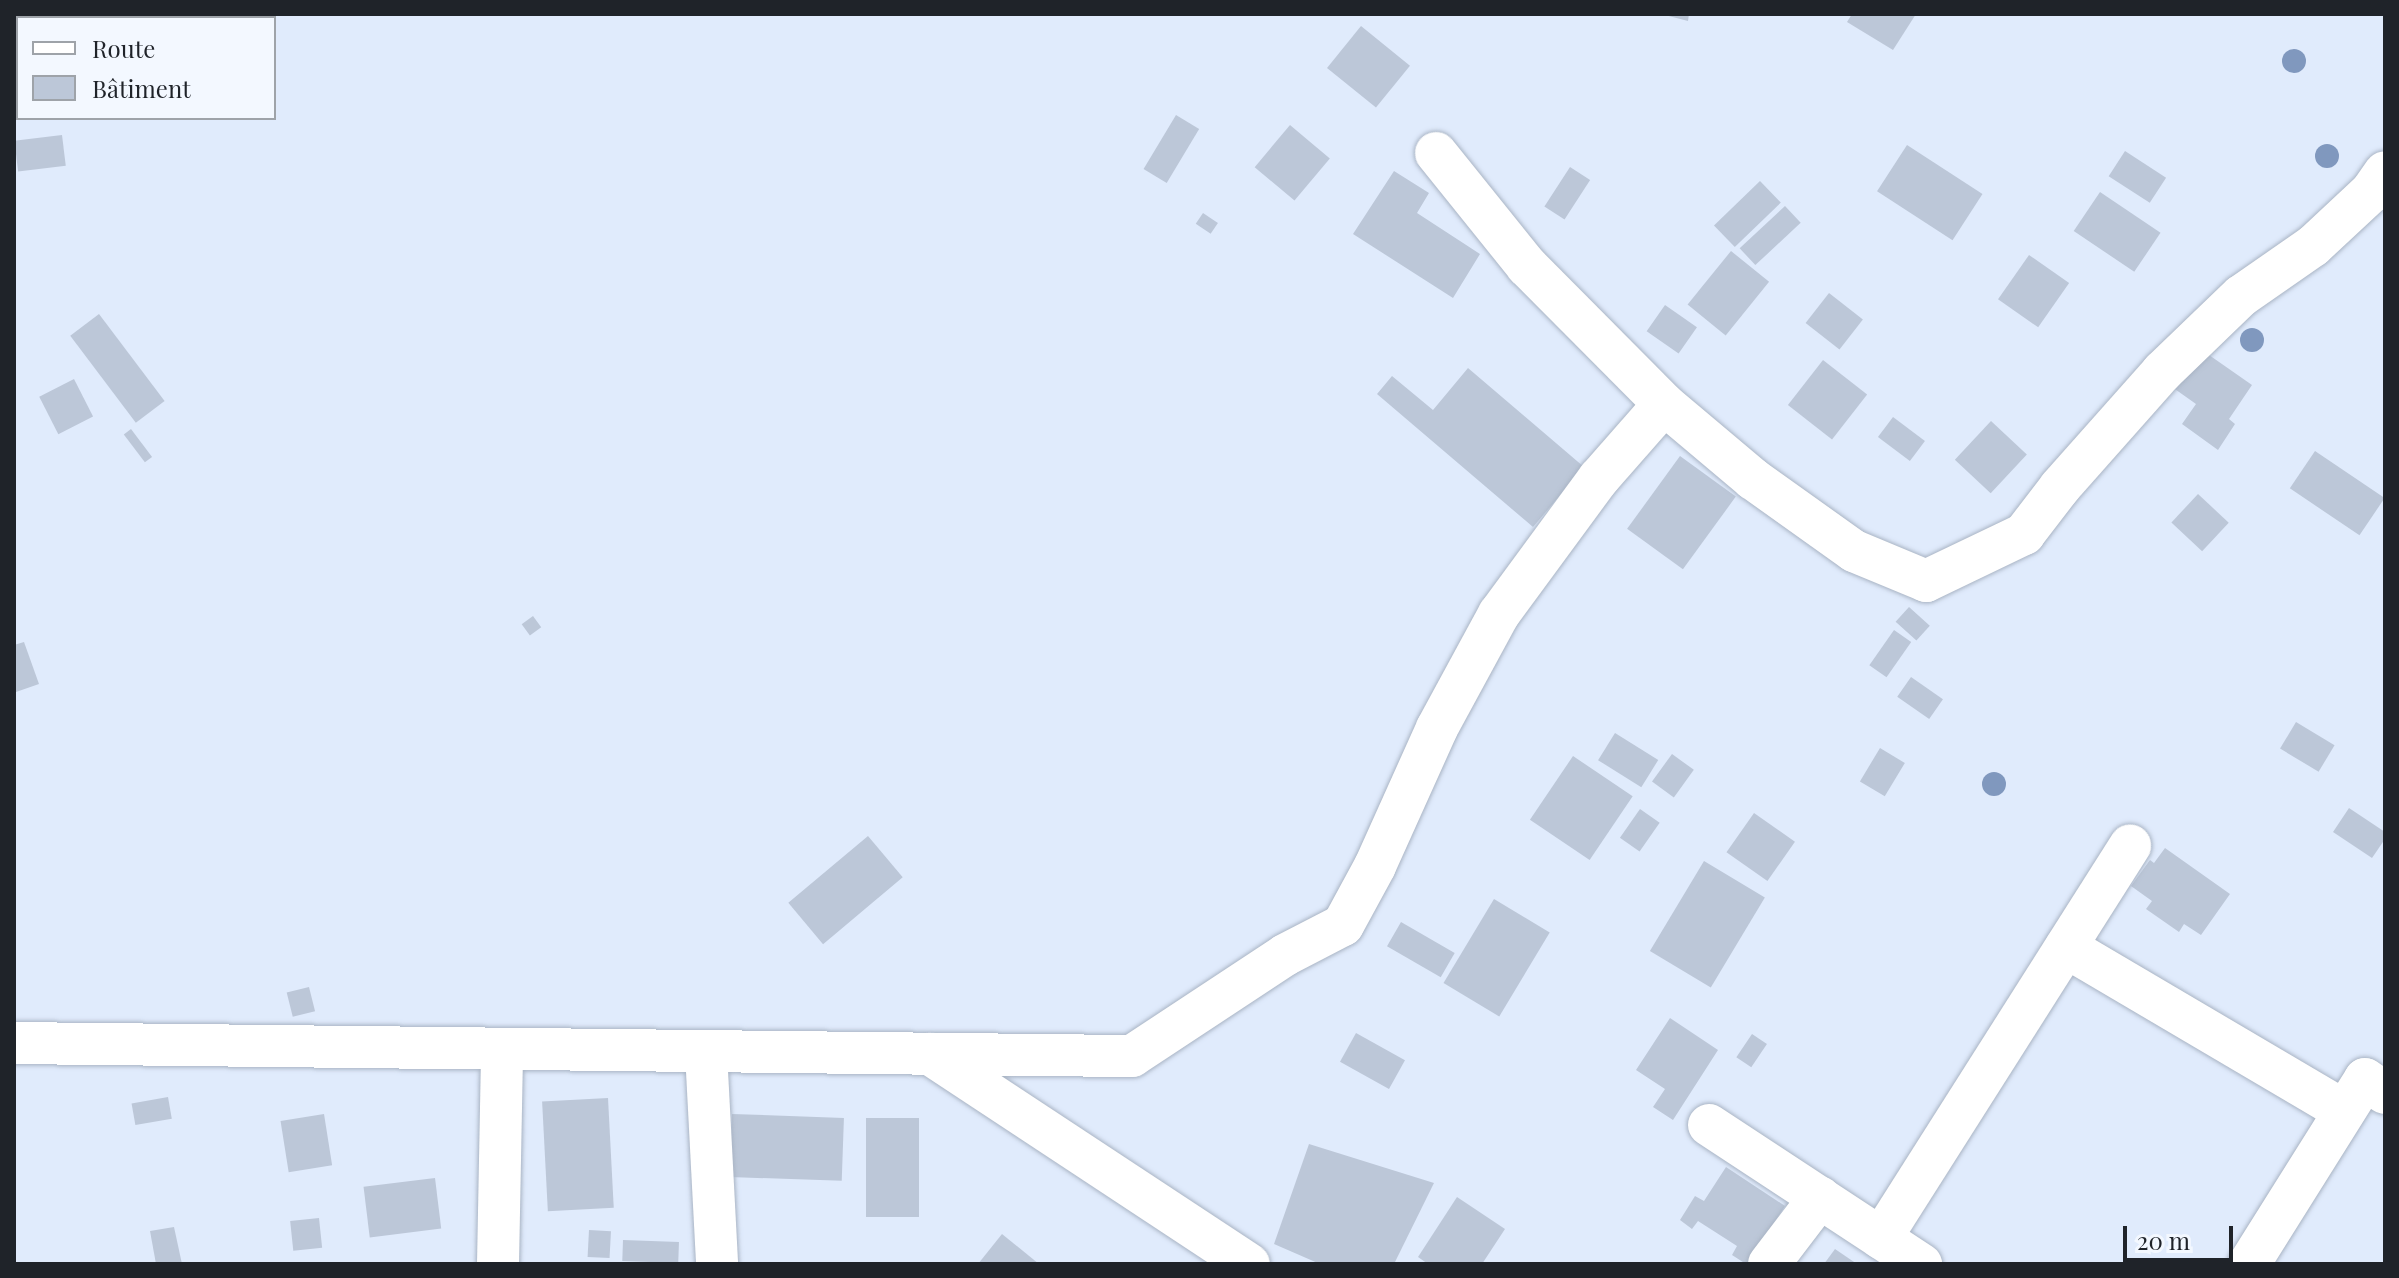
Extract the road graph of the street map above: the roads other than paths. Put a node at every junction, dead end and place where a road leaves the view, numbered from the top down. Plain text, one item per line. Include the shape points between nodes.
1 (1436, 153) dead end
2 (2385, 172) edge
3 (1664, 404) junction
4 (2130, 845) dead end
5 (2066, 947) junction
6 (14, 1043) edge
7 (502, 1049) junction
8 (706, 1052) junction
9 (930, 1054) junction
10 (2385, 1093) edge
11 (2344, 1111) junction
12 (1709, 1125) dead end
13 (1820, 1197) junction
14 (1881, 1238) junction
15 (498, 1264) edge
16 (717, 1264) edge
17 (1249, 1264) edge
18 (1769, 1264) edge
19 (1921, 1264) edge
20 (2249, 1264) edge

1 - 3 street via 1527,266
2 - 3 street via 2313,246 2241,296 2162,372 2024,534 1926,581 1854,551 1753,479
3 - 9 street via 1599,478 1499,614 1437,728 1343,925 1285,955 1132,1056
4 - 5 street
5 - 11 street
5 - 14 street
6 - 7 street
7 - 8 street
7 - 15 street
8 - 9 street
8 - 16 street
9 - 17 street
10 - 11 street via 2365,1079
11 - 20 street
12 - 13 street
13 - 14 street
13 - 18 street
14 - 19 street

